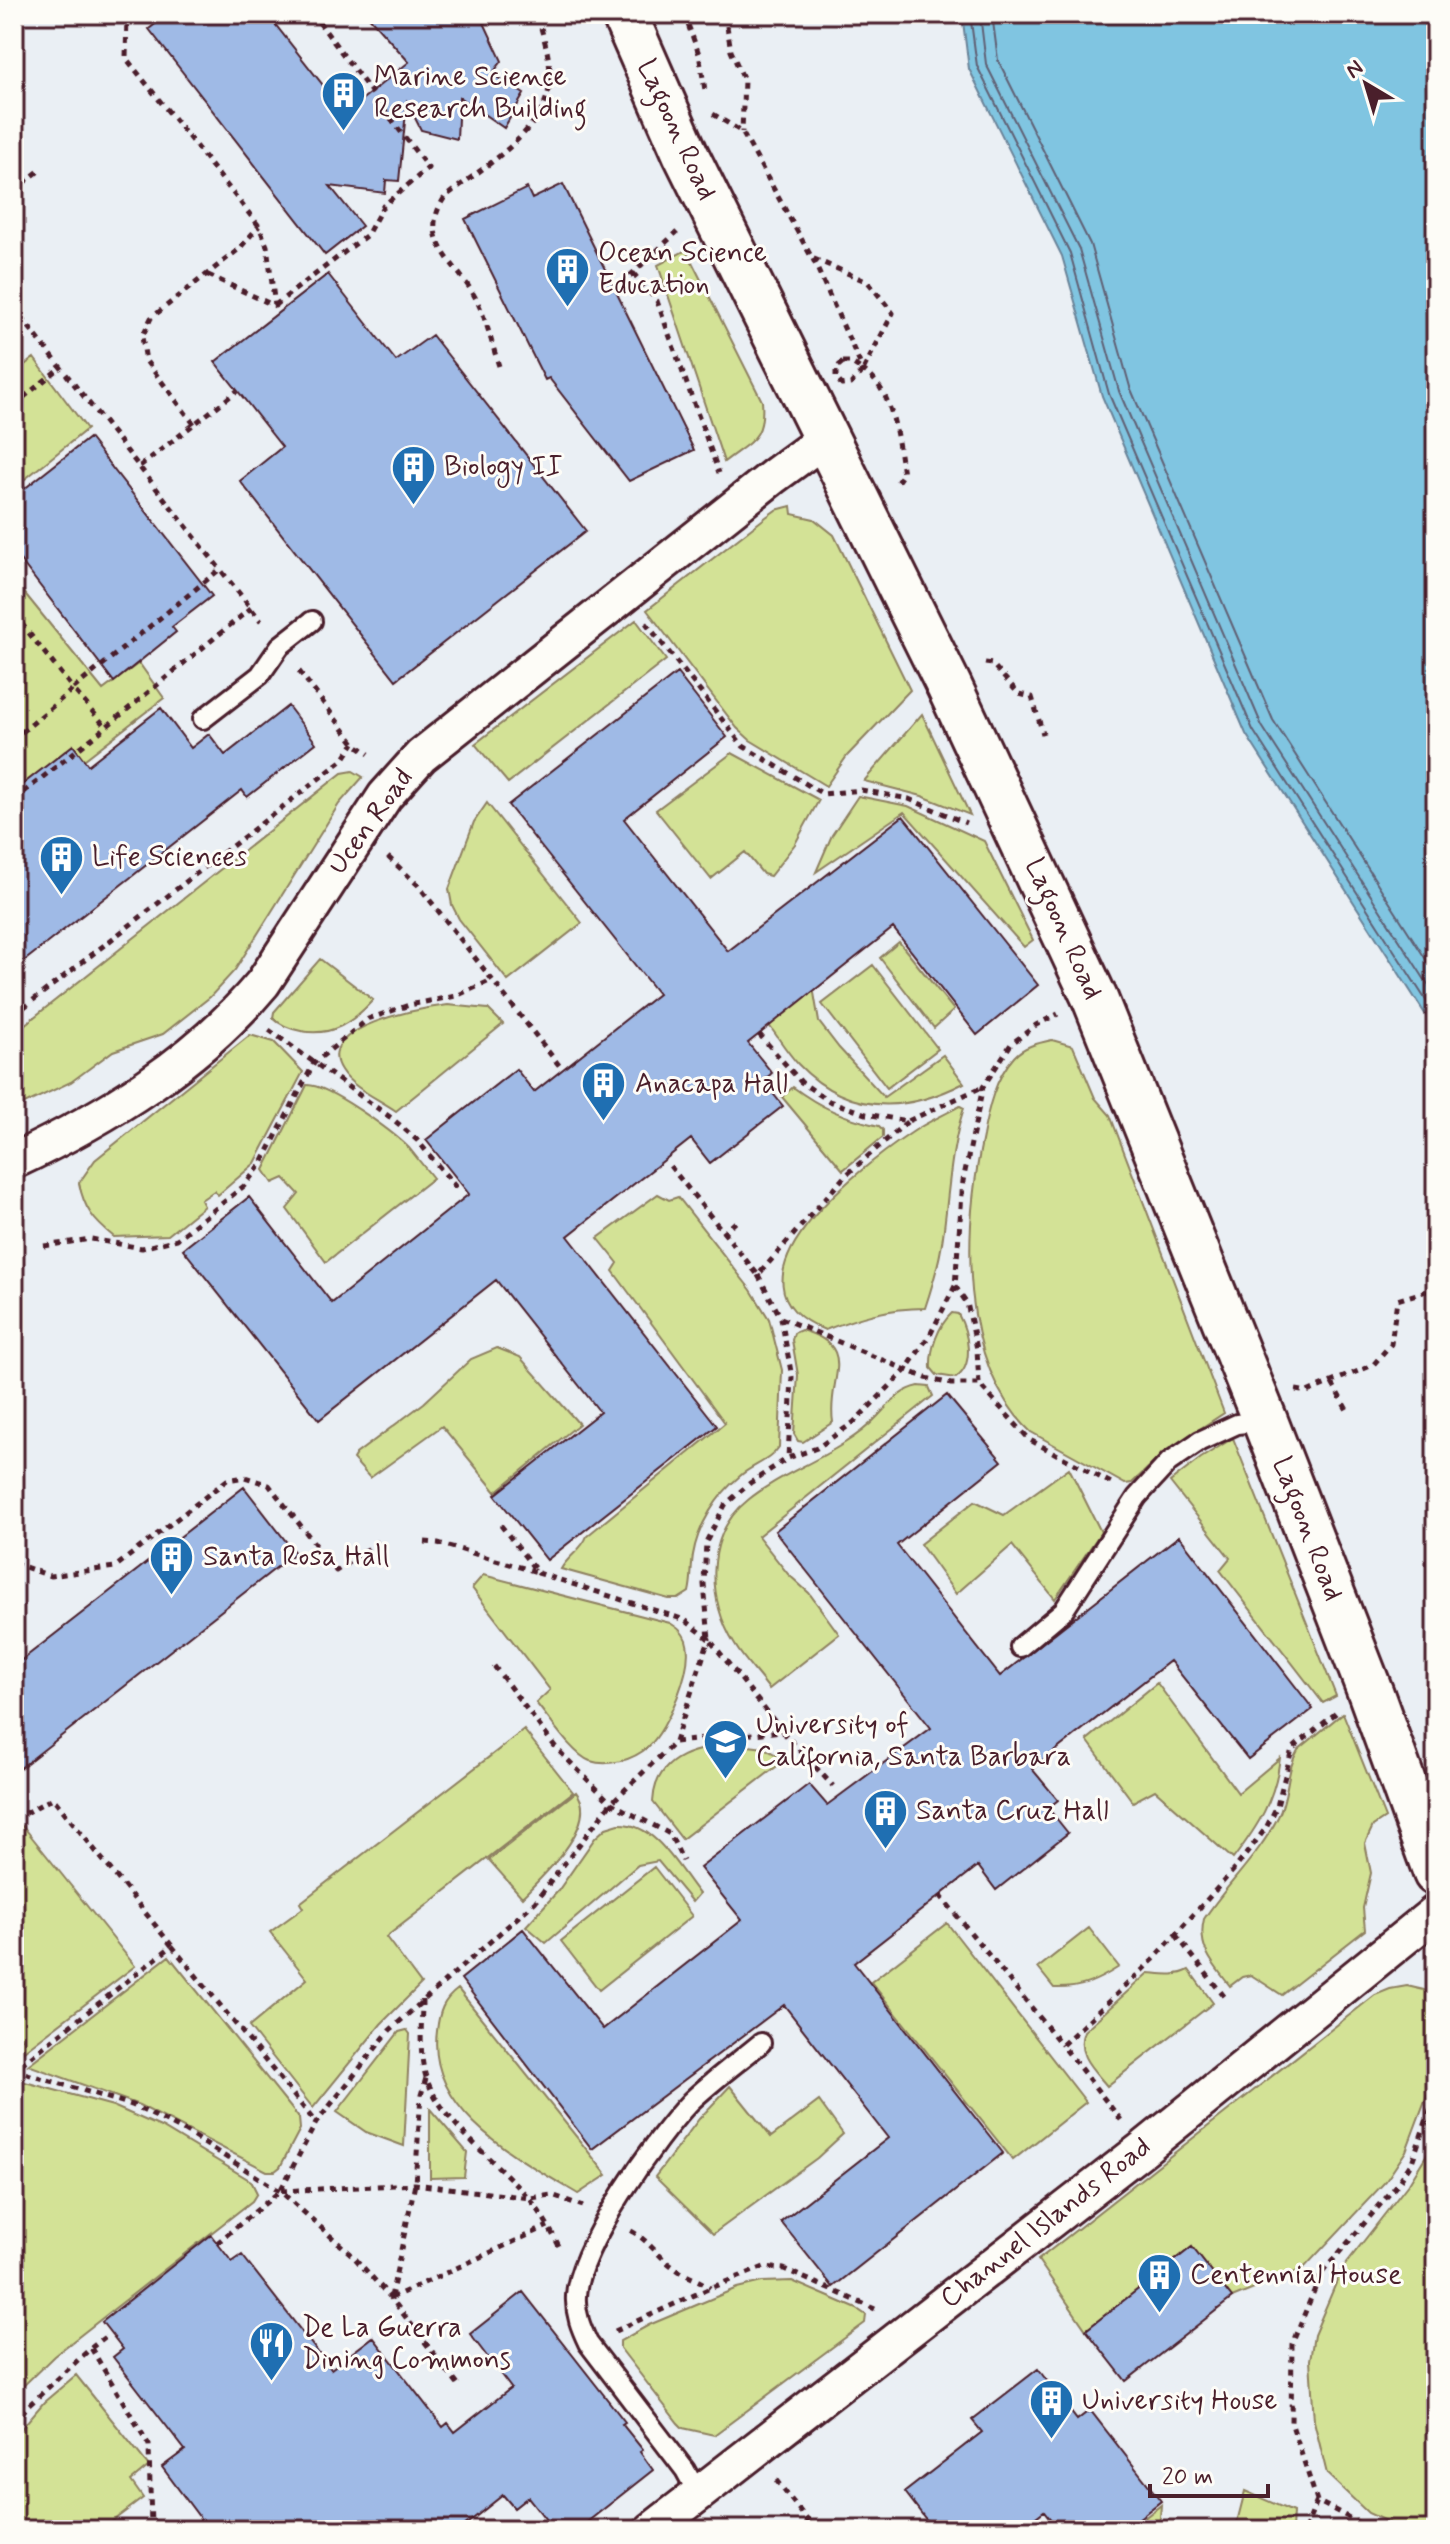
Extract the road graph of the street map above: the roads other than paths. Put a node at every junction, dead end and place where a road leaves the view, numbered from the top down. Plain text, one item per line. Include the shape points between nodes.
1 (624, 14) edge
2 (826, 438) junction
3 (312, 621) dead end
4 (203, 719) dead end
5 (14, 1161) edge
6 (1265, 1421) junction
7 (1020, 1647) dead end
8 (1436, 1873) edge
9 (1436, 1912) edge
10 (761, 2043) dead end
11 (698, 2494) junction
12 (652, 2530) edge

1 - 2 street, Lagoon Road via 685,153
2 - 5 street, Ucen Road via 421,756 385,796 263,983 207,1042 71,1134
2 - 6 street, Lagoon Road via 1095,999
3 - 4 lane via 280,646 260,675
6 - 7 lane via 1237,1424 1169,1462 1137,1497 1064,1610
6 - 8 street, Lagoon Road
9 - 11 street, Channel Islands Road via 1144,2148
10 - 11 lane via 690,2102 641,2163 607,2218 576,2295 588,2343
11 - 12 street, Channel Islands Road

